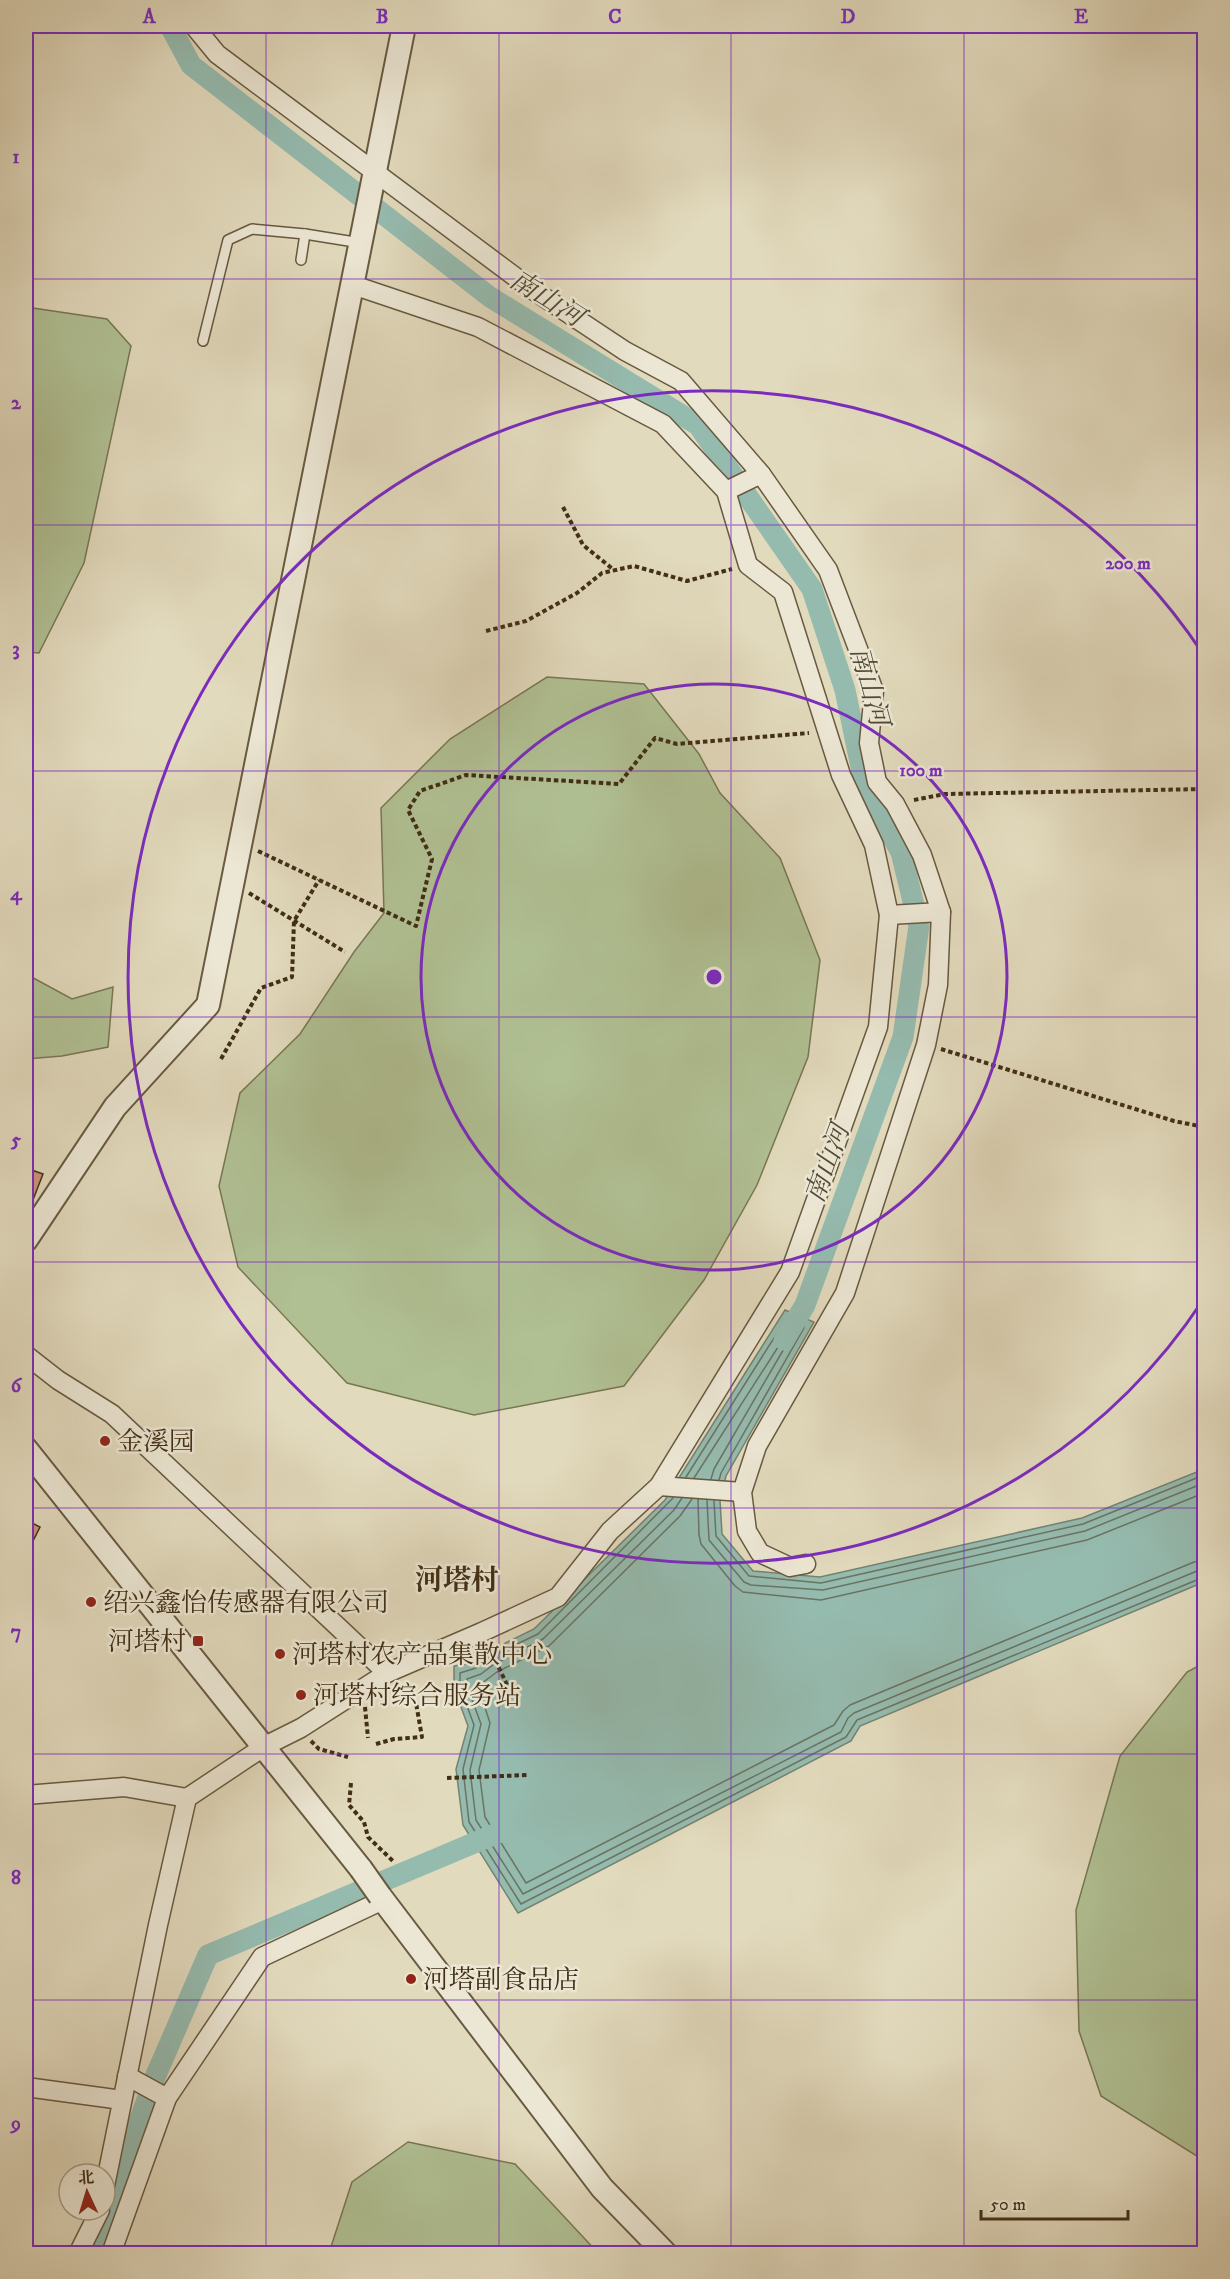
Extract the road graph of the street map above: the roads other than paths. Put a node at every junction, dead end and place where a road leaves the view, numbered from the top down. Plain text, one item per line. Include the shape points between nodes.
1 (194, 26) edge
2 (404, 26) edge
3 (374, 171) junction
4 (305, 234) junction
5 (362, 240) junction
6 (301, 260) dead end
7 (353, 285) junction
8 (203, 341) dead end
9 (761, 474) junction
10 (726, 491) junction
11 (941, 912) junction
12 (889, 915) junction
13 (26, 1240) edge
14 (26, 1355) edge
15 (26, 1449) edge
16 (659, 1486) junction
17 (742, 1492) junction
18 (806, 1564) dead end
19 (376, 1680) junction
20 (264, 1746) junction
21 (26, 1795) edge
22 (187, 1798) junction
23 (382, 1898) junction
24 (127, 2076) junction
25 (26, 2087) edge
26 (167, 2098) junction
27 (122, 2100) junction
28 (110, 2162) edge
29 (94, 2222) edge
30 (78, 2253) edge
31 (111, 2253) edge
32 (666, 2253) edge

1 - 3 street via 217,54
2 - 3 street
3 - 5 street
3 - 9 street via 530,288 625,351 681,381
4 - 5 lane
4 - 6 lane
4 - 8 lane via 252,229 228,240
5 - 7 street
7 - 10 street via 478,327 663,424
7 - 13 street via 208,1005 115,1107
9 - 10 street
9 - 11 street via 828,570 874,691 869,743 877,782 895,804 922,855
10 - 12 street via 748,565 783,592 841,775 874,845
11 - 12 street
11 - 17 street via 938,985 926,1044 845,1293 757,1446
12 - 16 street via 878,1027 790,1272
14 - 19 street via 112,1414
15 - 20 street
16 - 17 street
16 - 19 street via 610,1531 558,1597
17 - 18 street via 747,1531 760,1553 790,1567
19 - 20 street via 301,1728
20 - 22 street
20 - 23 street, bridge
21 - 22 street via 124,1787
22 - 24 street
23 - 26 street via 262,1957
23 - 32 street via 603,2188
24 - 26 street
24 - 27 street
25 - 27 street
26 - 31 street
27 - 28 street
29 - 30 street

